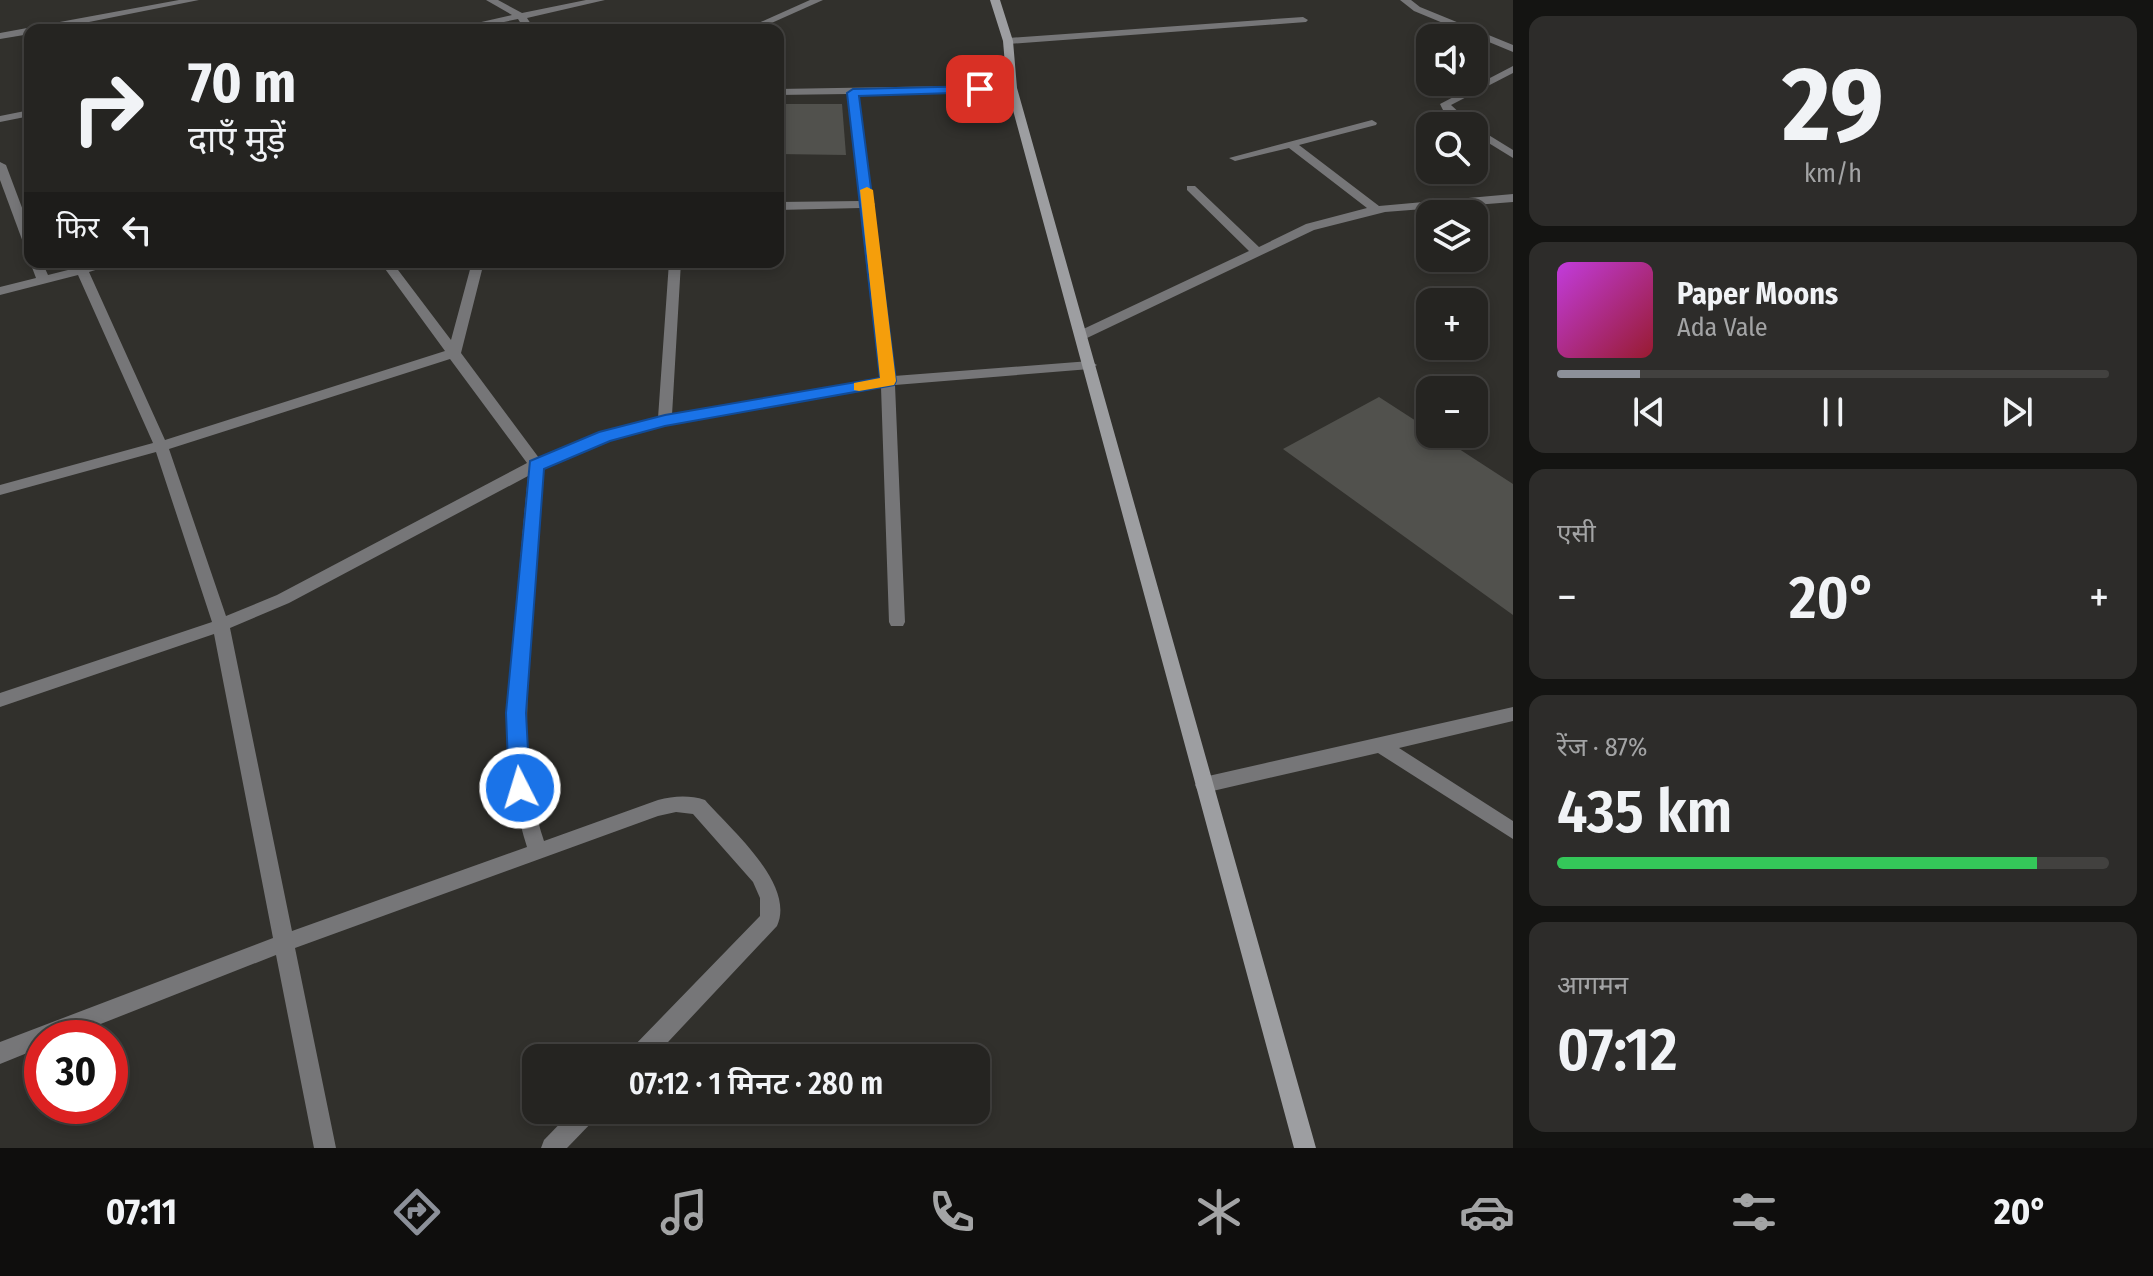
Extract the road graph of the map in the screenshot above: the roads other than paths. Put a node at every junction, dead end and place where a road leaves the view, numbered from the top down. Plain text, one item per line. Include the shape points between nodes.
1 (194, 0) edge
2 (491, 0) edge
3 (600, 0) edge
4 (818, 0) edge
5 (995, 0) edge
6 (1405, 0) edge
7 (521, 16) junction
8 (1303, 20) dead end
9 (64, 24) edge
10 (481, 24) edge
11 (526, 24) edge
12 (762, 24) edge
13 (24, 32) edge
14 (0, 36) edge
15 (1008, 41) junction
16 (1513, 49) edge
17 (1513, 69) edge
18 (1012, 88) junction
19 (784, 92) edge
20 (853, 93) junction
21 (1449, 112) edge
22 (24, 114) edge
23 (0, 119) edge
24 (1372, 123) dead end
25 (1488, 138) edge
26 (1291, 144) junction
27 (1513, 155) edge
28 (1235, 158) dead end
29 (0, 165) edge
30 (1191, 188) dead end
31 (1513, 198) edge
32 (869, 204) junction
33 (24, 206) edge
34 (784, 206) edge
35 (16, 208) junction
36 (1374, 208) junction
37 (24, 229) edge
38 (1258, 253) junction
39 (38, 268) edge
40 (90, 268) edge
41 (390, 268) edge
42 (476, 268) edge
43 (675, 268) edge
44 (82, 270) junction
45 (43, 279) junction
46 (0, 291) edge
47 (1082, 335) junction
48 (454, 353) junction
49 (1090, 365) junction
50 (888, 381) junction
51 (665, 421) junction
52 (161, 446) junction
53 (536, 465) junction
54 (0, 490) edge
55 (897, 622) dead end
56 (221, 625) junction
57 (0, 700) edge
58 (1513, 714) edge
59 (1382, 746) junction
60 (1204, 785) junction
61 (1513, 831) edge
62 (538, 852) junction
63 (284, 943) junction
64 (651, 1044) edge
65 (0, 1053) edge
66 (575, 1124) edge
67 (325, 1148) edge
68 (552, 1148) edge
69 (1305, 1148) edge

1 - 9 street
2 - 7 street
3 - 7 street
4 - 12 street
5 - 15 main road
6 - 16 street
7 - 10 street
7 - 11 street
8 - 15 street
13 - 14 street
15 - 18 main road
17 - 21 street via 1445,104
18 - 20 street
18 - 47 main road
19 - 20 street
20 - 32 street
22 - 23 street
24 - 26 street
25 - 27 street
26 - 28 street
26 - 36 street
29 - 35 street
30 - 38 street
31 - 36 street
32 - 34 street
32 - 50 street
33 - 35 street
35 - 37 street
36 - 38 street via 1310,227
38 - 47 street
39 - 45 street
40 - 44 street
41 - 48 street
42 - 48 street
43 - 51 street
44 - 45 street
44 - 52 street
45 - 46 street
47 - 49 main road
48 - 52 street
48 - 53 street
49 - 50 street
49 - 60 main road
50 - 51 street
50 - 55 street
51 - 53 street via 605,436
52 - 54 street
52 - 56 street
53 - 56 street via 331,575
53 - 62 street via 516,756 526,819
56 - 57 street
56 - 63 street
58 - 59 street
59 - 60 street
59 - 61 street
60 - 69 main road
62 - 63 street
62 - 64 street via 658,808 698,806 760,876 770,898 770,920
63 - 65 street
63 - 67 street
66 - 68 street

